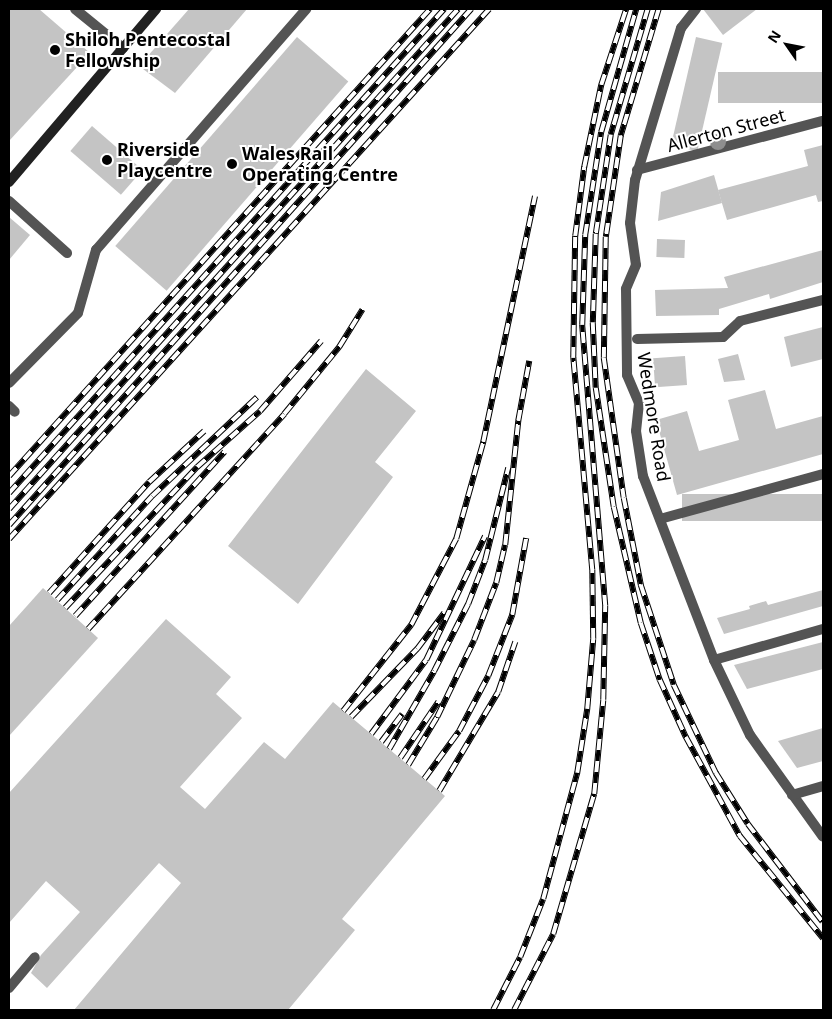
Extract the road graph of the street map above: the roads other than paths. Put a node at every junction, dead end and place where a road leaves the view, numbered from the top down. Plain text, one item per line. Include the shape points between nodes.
1 (75, 9) edge
2 (156, 9) edge
3 (306, 9) edge
4 (696, 9) edge
5 (123, 48) junction
6 (823, 121) edge
7 (637, 170) junction
8 (9, 182) edge
9 (9, 201) edge
10 (68, 253) dead end
11 (823, 300) edge
12 (637, 339) dead end
13 (9, 384) edge
14 (823, 474) edge
15 (660, 519) junction
16 (823, 629) edge
17 (714, 660) junction
18 (823, 786) edge
19 (792, 795) junction
20 (823, 837) edge
21 (35, 957) dead end
22 (9, 988) edge

1 - 5 street
2 - 5 street
3 - 13 street via 96,250 78,313
4 - 7 street, Wedmore Road via 681,28
5 - 8 street
6 - 7 street, Allerton Street
7 - 15 street, Wedmore Road via 630,223 636,266 626,289 627,375 639,403 636,431 643,476
9 - 10 street
11 - 12 street via 740,321 723,337
14 - 15 street
15 - 17 street, Wedmore Road
16 - 17 street
17 - 19 street, Wedmore Road via 750,735
18 - 19 street
19 - 20 street, Wedmore Road
21 - 22 street

